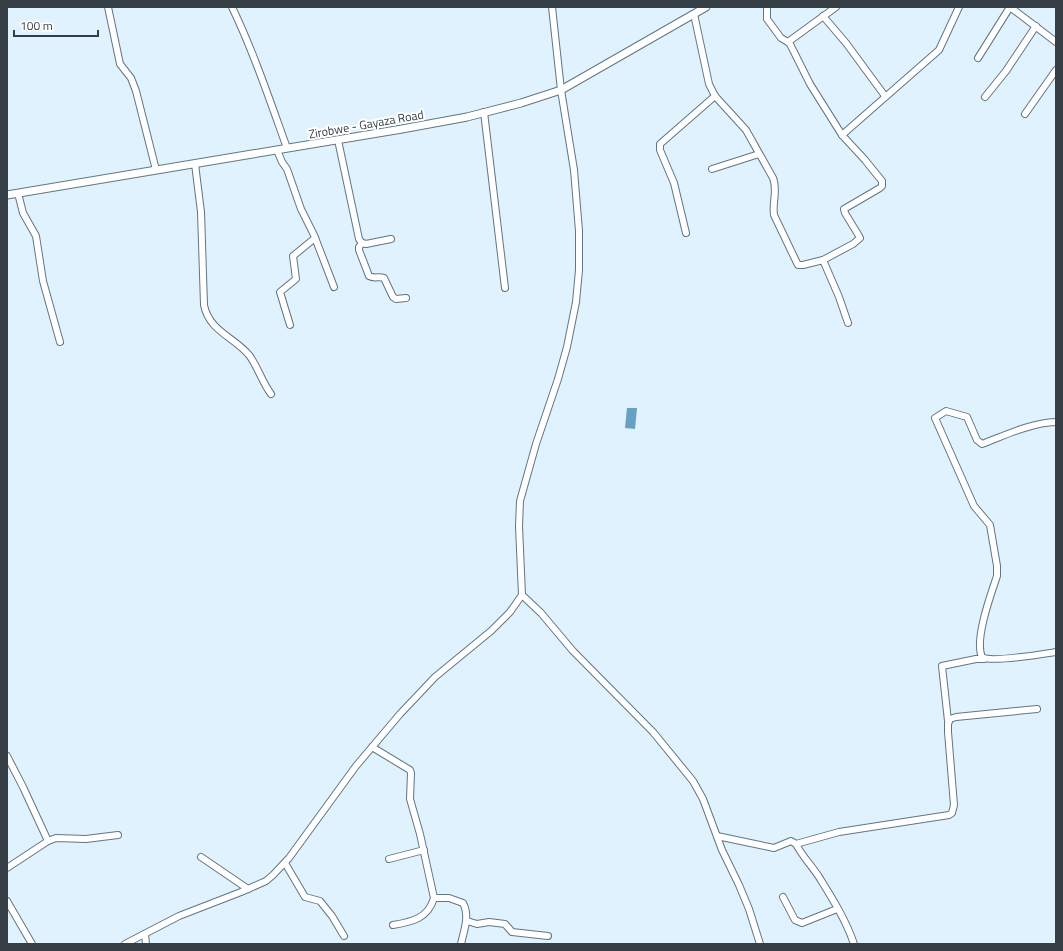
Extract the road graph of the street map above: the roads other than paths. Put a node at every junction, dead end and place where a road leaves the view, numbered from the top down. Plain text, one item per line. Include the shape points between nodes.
1 (108, 7) edge
2 (232, 7) edge
3 (552, 7) edge
4 (706, 7) edge
5 (767, 7) edge
6 (836, 7) edge
7 (959, 7) edge
8 (1010, 7) edge
9 (694, 14) junction
10 (823, 16) junction
11 (1036, 26) junction
12 (788, 42) junction
13 (1056, 42) edge
14 (978, 58) dead end
15 (1056, 70) edge
16 (561, 90) junction
17 (715, 96) junction
18 (885, 96) junction
19 (985, 97) dead end
20 (484, 112) junction
21 (1025, 114) dead end
22 (842, 135) junction
23 (338, 140) junction
24 (287, 148) junction
25 (277, 150) junction
26 (759, 154) junction
27 (196, 164) junction
28 (712, 169) dead end
29 (156, 170) junction
30 (18, 193) junction
31 (7, 195) edge
32 (686, 233) dead end
33 (315, 238) junction
34 (391, 239) dead end
35 (362, 243) junction
36 (823, 260) junction
37 (334, 287) dead end
38 (505, 288) dead end
39 (406, 298) dead end
40 (848, 323) dead end
41 (290, 325) dead end
42 (60, 342) dead end
43 (271, 394) dead end
44 (1056, 422) edge
45 (522, 594) junction
46 (1056, 652) edge
47 (984, 659) junction
48 (1037, 709) dead end
49 (948, 721) junction
50 (372, 747) junction
51 (7, 756) edge
52 (118, 835) dead end
53 (717, 836) junction
54 (48, 841) junction
55 (796, 844) junction
56 (424, 850) junction
57 (201, 857) dead end
58 (389, 859) dead end
59 (285, 863) junction
60 (7, 868) edge
61 (248, 889) junction
62 (434, 898) junction
63 (783, 898) dead end
64 (7, 901) edge
65 (837, 908) junction
66 (467, 921) junction
67 (393, 925) dead end
68 (145, 934) junction
69 (344, 936) dead end
70 (548, 936) dead end
71 (32, 944) edge
72 (125, 944) edge
73 (146, 944) edge
74 (461, 944) edge
75 (760, 944) edge
76 (854, 944) edge

1 - 29 street via 120,64 131,78 136,91
2 - 24 street via 262,77
3 - 16 street
4 - 9 street, Zirobwe - Gayaza Road
5 - 12 street via 767,19 781,38
6 - 10 street
7 - 18 street via 938,50
8 - 11 street
8 - 14 street
9 - 16 street, Zirobwe - Gayaza Road
9 - 17 street via 709,84
10 - 12 street
10 - 18 street
11 - 13 street
11 - 19 street
12 - 22 street via 810,84
15 - 21 street
16 - 20 street, Zirobwe - Gayaza Road
16 - 45 street via 574,170 579,231 579,276 563,360 520,501
17 - 26 street via 746,130
17 - 32 street via 660,144 660,150 674,183
18 - 22 street
20 - 23 street, Zirobwe - Gayaza Road
20 - 38 street
22 - 36 street via 882,180 882,186 845,208 845,213 860,238
23 - 24 street, Zirobwe - Gayaza Road
23 - 35 street via 359,239
24 - 25 street, Zirobwe - Gayaza Road
25 - 27 street, Zirobwe - Gayaza Road
25 - 33 street
26 - 28 street
26 - 36 street via 776,185 774,215 798,265
27 - 29 street, Zirobwe - Gayaza Road
27 - 43 street via 206,314 216,327 249,355
29 - 30 street, Zirobwe - Gayaza Road
30 - 31 street, Zirobwe - Gayaza Road
30 - 42 street via 23,213 36,236 43,281
33 - 37 street
33 - 41 street via 294,256 296,278 280,292
34 - 35 street
35 - 39 street via 359,250 369,276 381,276 393,297
36 - 40 street
44 - 47 street via 1042,423 982,444 977,440 967,417 946,411 935,418 974,506 990,525 998,570 980,634 980,654
45 - 50 street via 510,612 496,626 418,694
45 - 53 street via 681,765 703,799
46 - 47 street
47 - 49 street via 942,666
48 - 49 street
49 - 55 street via 954,805 952,813 943,817 839,832
50 - 56 street via 410,770 410,799
50 - 59 street
51 - 54 street
52 - 54 street
53 - 55 street via 774,848 791,841
53 - 75 street via 726,861 739,885
54 - 60 street
55 - 65 street
56 - 58 street
56 - 62 street
57 - 61 street
59 - 61 street via 266,881
59 - 69 street via 305,896 320,901
61 - 68 street via 179,916
62 - 66 street via 449,898 463,903
62 - 67 street via 430,908 415,920
63 - 65 street via 795,920 802,923
64 - 71 street
65 - 76 street
66 - 70 street via 477,924 504,924 512,932
66 - 74 street
68 - 72 street
68 - 73 street

